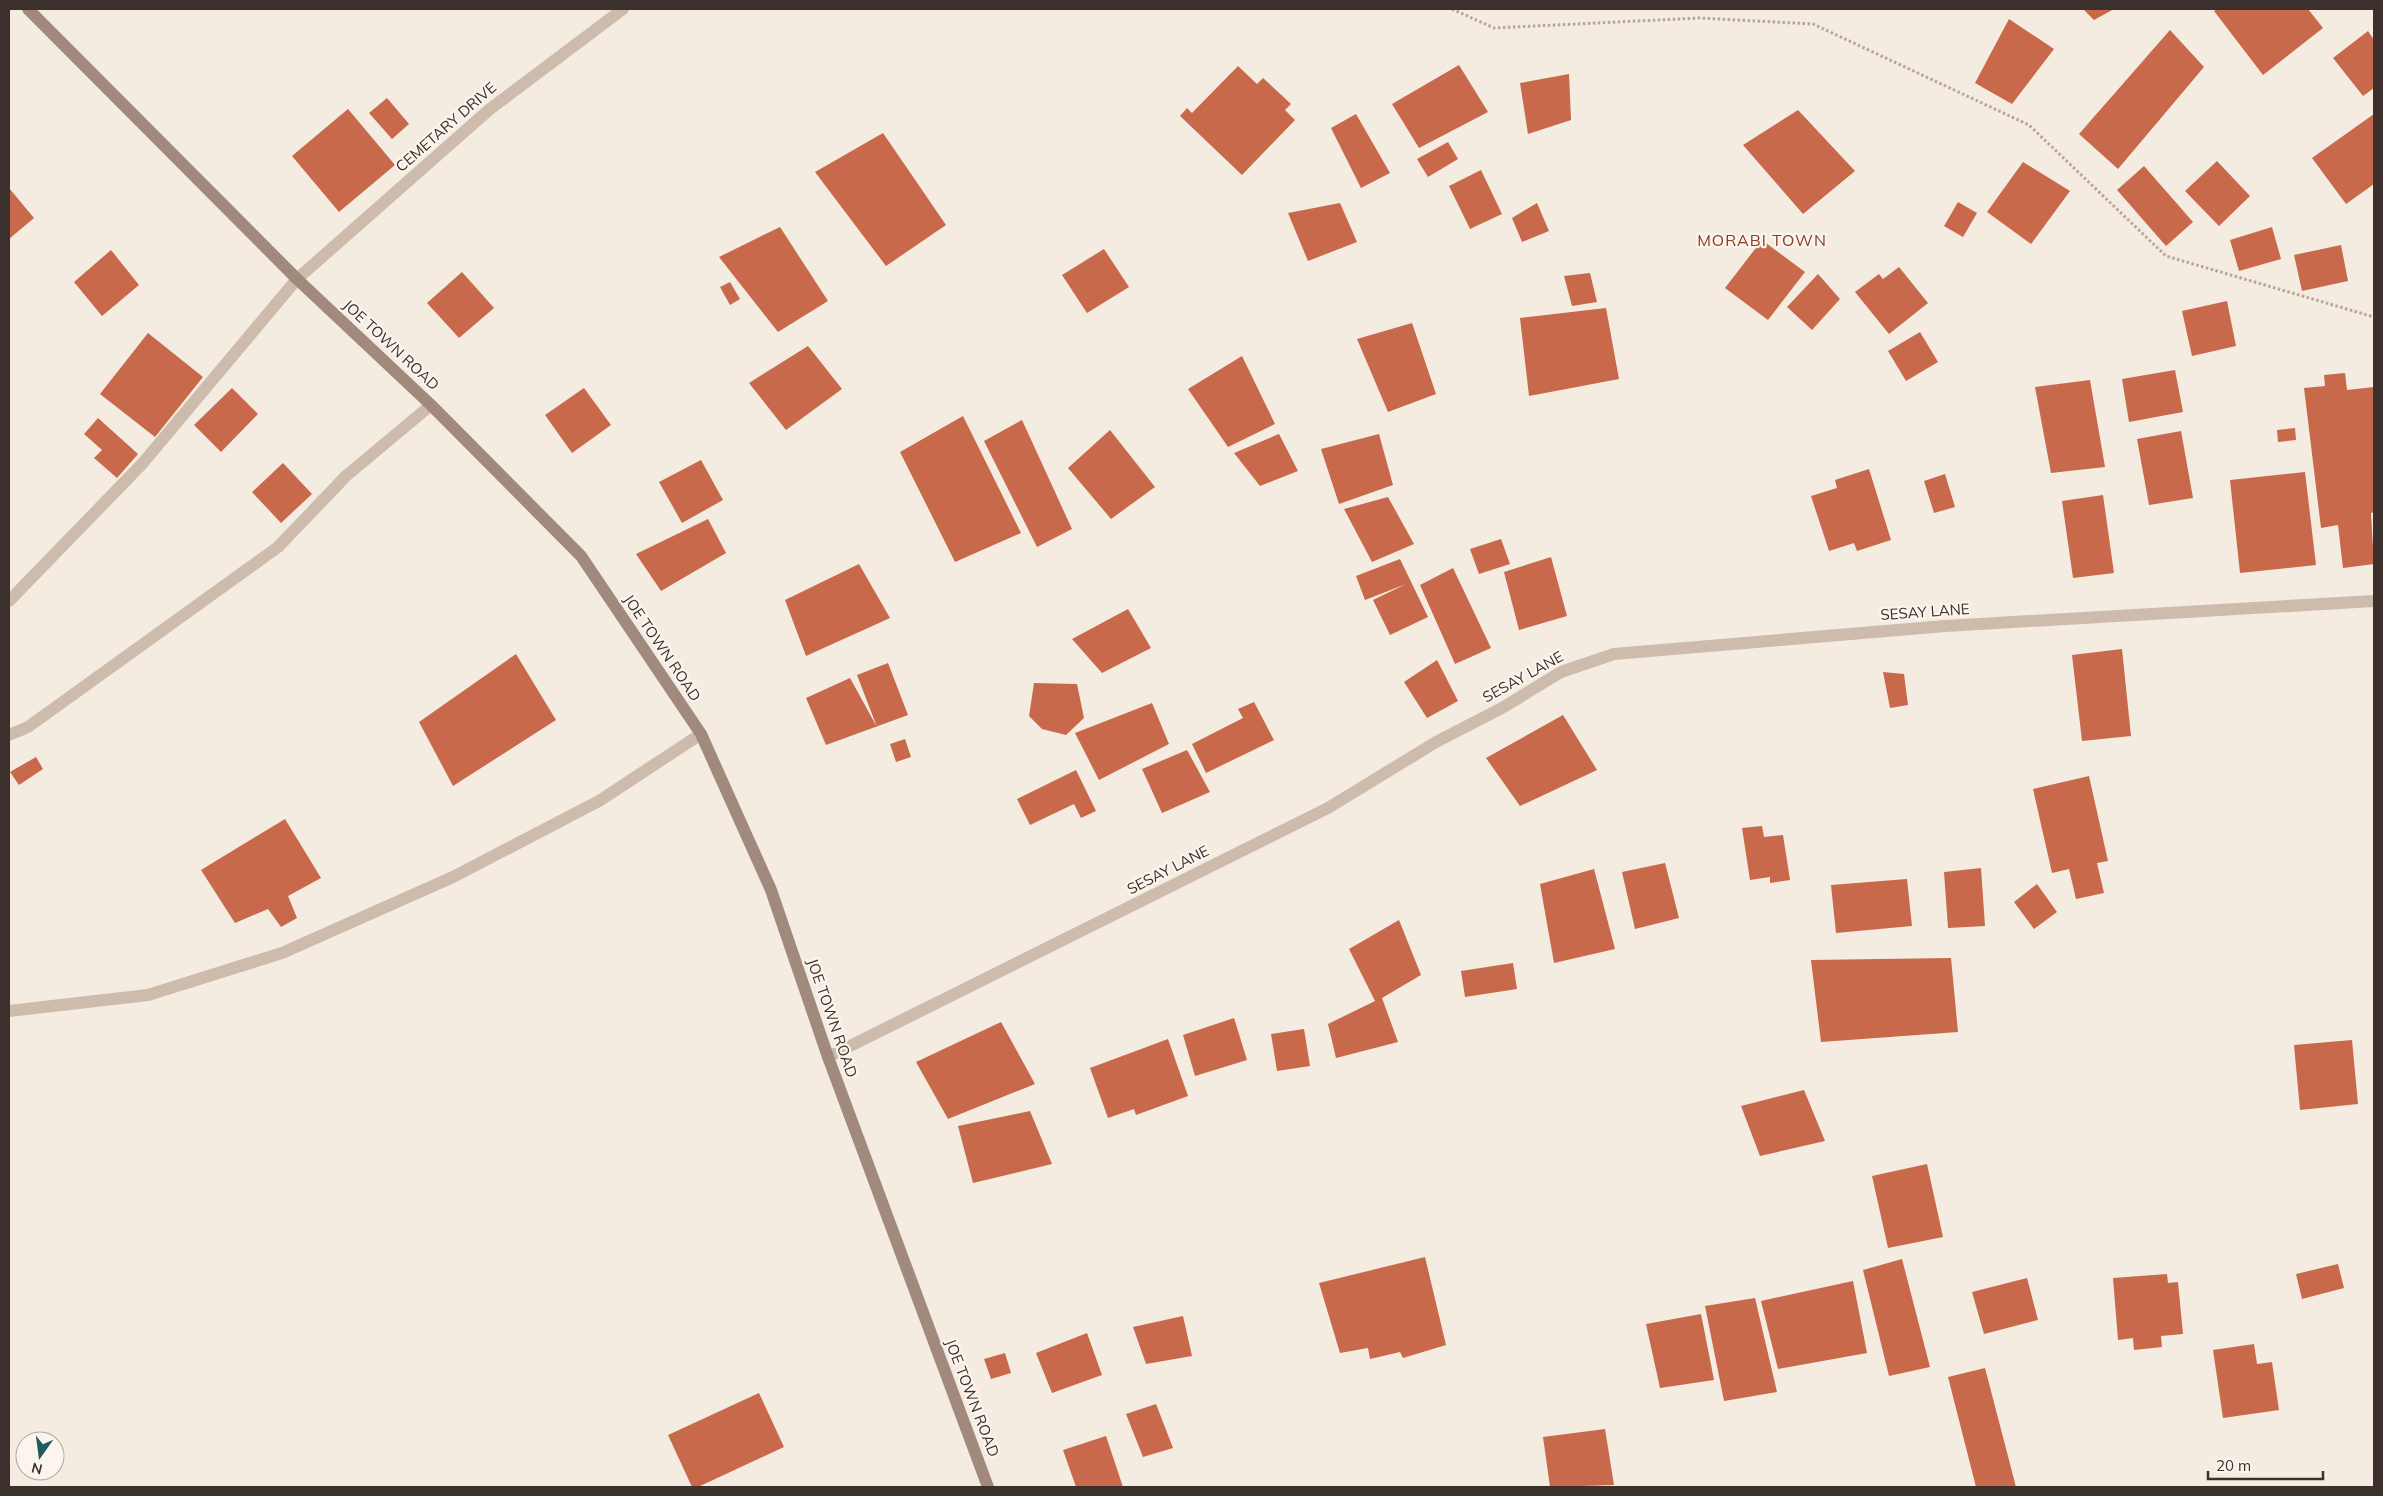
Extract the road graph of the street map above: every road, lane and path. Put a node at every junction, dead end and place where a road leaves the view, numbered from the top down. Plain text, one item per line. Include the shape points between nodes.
1 (28, 9) edge
2 (623, 9) edge
3 (1452, 9) edge
4 (297, 279) junction
5 (2374, 317) edge
6 (431, 405) junction
7 (9, 601) edge
8 (2374, 601) edge
9 (701, 734) junction
10 (9, 735) edge
11 (9, 1011) edge
12 (828, 1057) junction
13 (988, 1487) edge

1 - 4 street, JOE TOWN ROAD
2 - 4 street, CEMETARY DRIVE via 490,109
3 - 5 path via 1494,28 1699,18 1813,24 2030,124 2166,256
4 - 6 street, JOE TOWN ROAD
4 - 7 street, CEMETARY DRIVE via 142,464
6 - 9 street, JOE TOWN ROAD via 581,556
6 - 10 street via 346,476 278,547 28,727
8 - 12 street, SESAY LANE via 1935,627 1614,654 1561,672 1502,708 1436,742 1328,808
9 - 11 street via 599,801 453,877 282,953 148,995
9 - 12 street, JOE TOWN ROAD via 771,890
12 - 13 street, JOE TOWN ROAD

